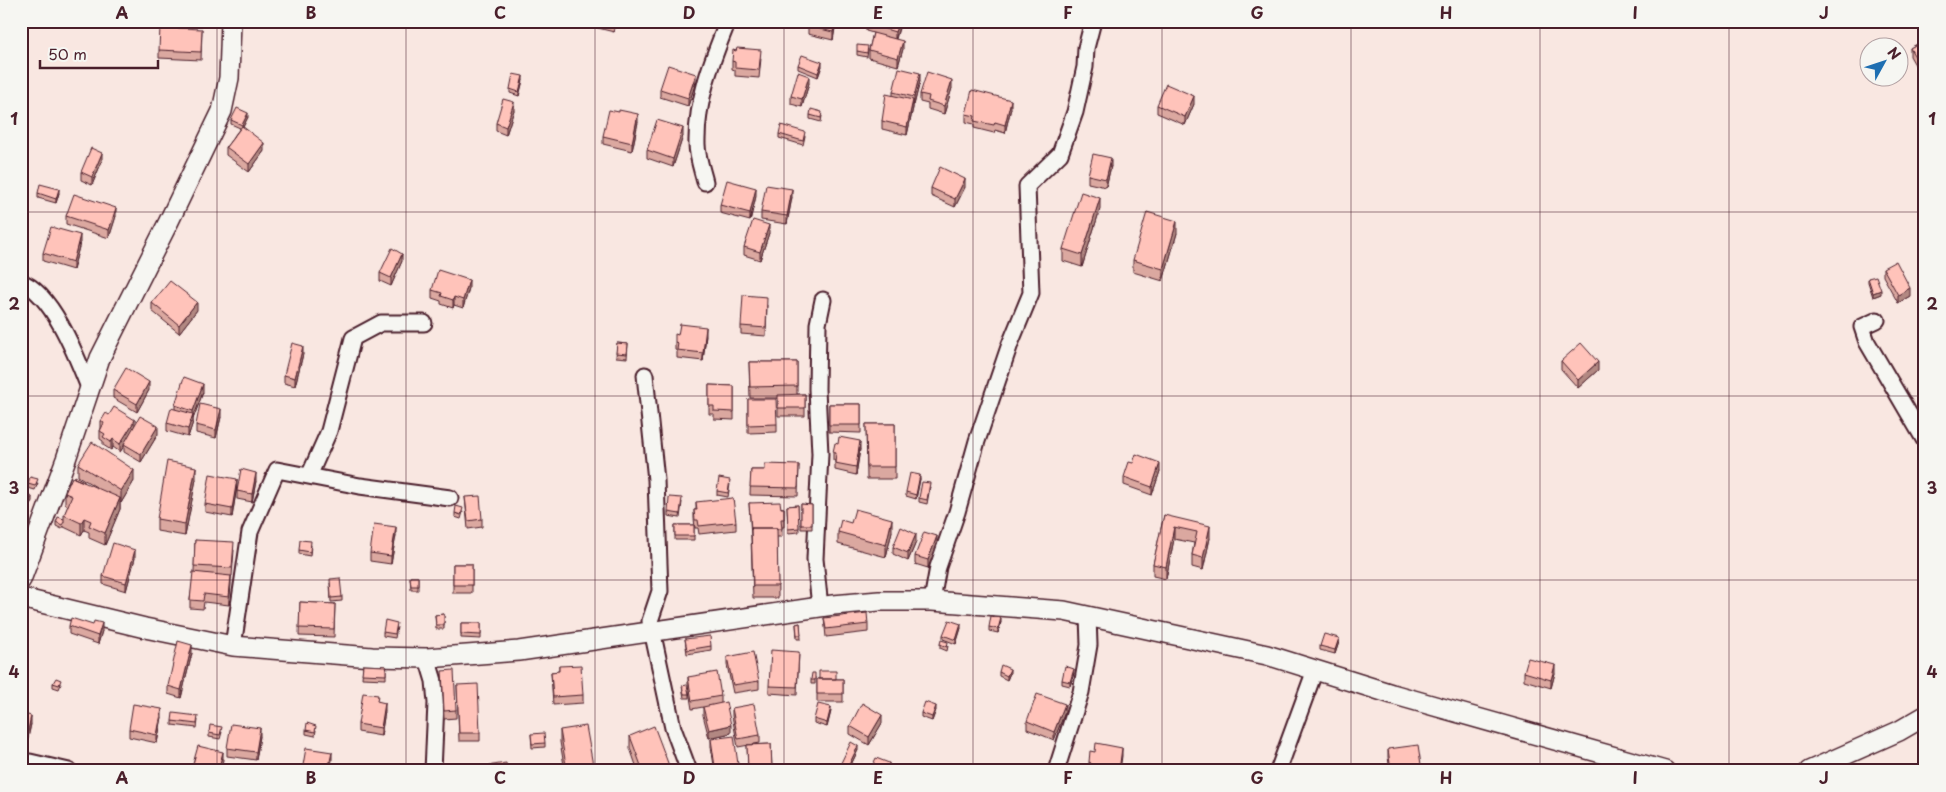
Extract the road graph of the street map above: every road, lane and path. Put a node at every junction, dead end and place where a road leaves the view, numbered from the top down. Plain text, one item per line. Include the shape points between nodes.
1 (231, 21) edge
2 (728, 21) edge
3 (1092, 21) edge
4 (705, 182) dead end
5 (21, 282) edge
6 (823, 300) dead end
7 (1877, 320) dead end
8 (424, 323) dead end
9 (645, 375) dead end
10 (90, 390) junction
11 (1925, 441) edge
12 (310, 476) junction
13 (450, 498) dead end
14 (21, 580) edge
15 (21, 598) edge
16 (932, 600) junction
17 (820, 607) junction
18 (1088, 616) junction
19 (652, 631) junction
20 (233, 646) junction
21 (427, 658) junction
22 (1315, 670) junction
23 (1925, 716) edge
24 (21, 762) edge
25 (69, 771) edge
26 (433, 771) edge
27 (689, 771) edge
28 (1056, 771) edge
29 (1278, 771) edge
30 (1665, 771) edge
31 (1809, 771) edge

1 - 10 street via 229,78 222,111 100,358
2 - 4 street via 700,100 697,146
3 - 16 street via 1086,67 1060,154 1027,186 1031,293 977,441 938,567
5 - 10 street via 30,285 57,317
6 - 17 street via 818,324 820,454 815,558
7 - 11 street via 1862,327 1867,342
8 - 12 street via 381,324 353,338 329,431
9 - 19 street via 656,480 660,591 650,621
10 - 14 street
12 - 13 street
12 - 20 street via 277,470 250,532
15 - 20 street
16 - 17 street
16 - 18 street via 1064,611
17 - 19 street
18 - 22 street via 1267,654
18 - 28 street via 1089,645 1081,692
19 - 21 street via 519,651
19 - 27 street via 673,728
20 - 21 street
21 - 26 street via 434,680 436,703
22 - 29 street
22 - 30 street
23 - 31 street
24 - 25 street

